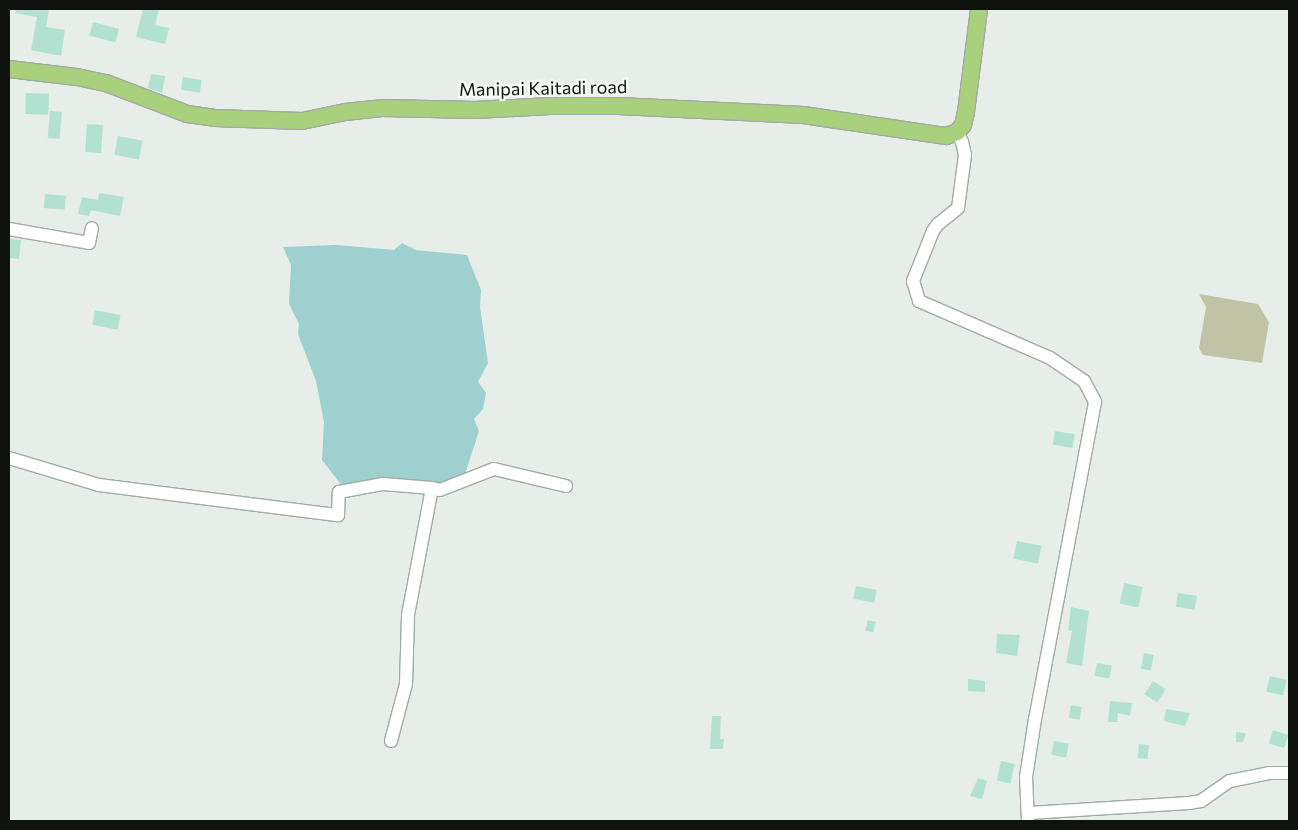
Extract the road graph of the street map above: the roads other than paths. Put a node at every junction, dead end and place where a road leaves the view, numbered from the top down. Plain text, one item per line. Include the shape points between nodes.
1 (979, 9) edge
2 (9, 69) edge
3 (957, 132) junction
4 (92, 228) dead end
5 (9, 229) edge
6 (9, 458) edge
7 (566, 486) dead end
8 (432, 488) junction
9 (391, 741) dead end
10 (1289, 773) edge
11 (1028, 817) edge

1 - 3 main road via 966,112 963,125
2 - 3 main road, Manipai Kaitadi road via 106,83 187,114 215,118 302,121 382,108 476,110 619,106 803,115 928,135 946,136
3 - 11 street via 965,156 958,208 933,231 913,281 919,300 1050,358 1084,382 1096,402 1035,719 1026,777
4 - 5 street via 89,243
6 - 8 street via 99,485 338,515 339,492 383,484
7 - 8 street via 494,469 440,490
8 - 9 street via 408,615 406,684
10 - 11 street via 1270,773 1230,781 1201,801

